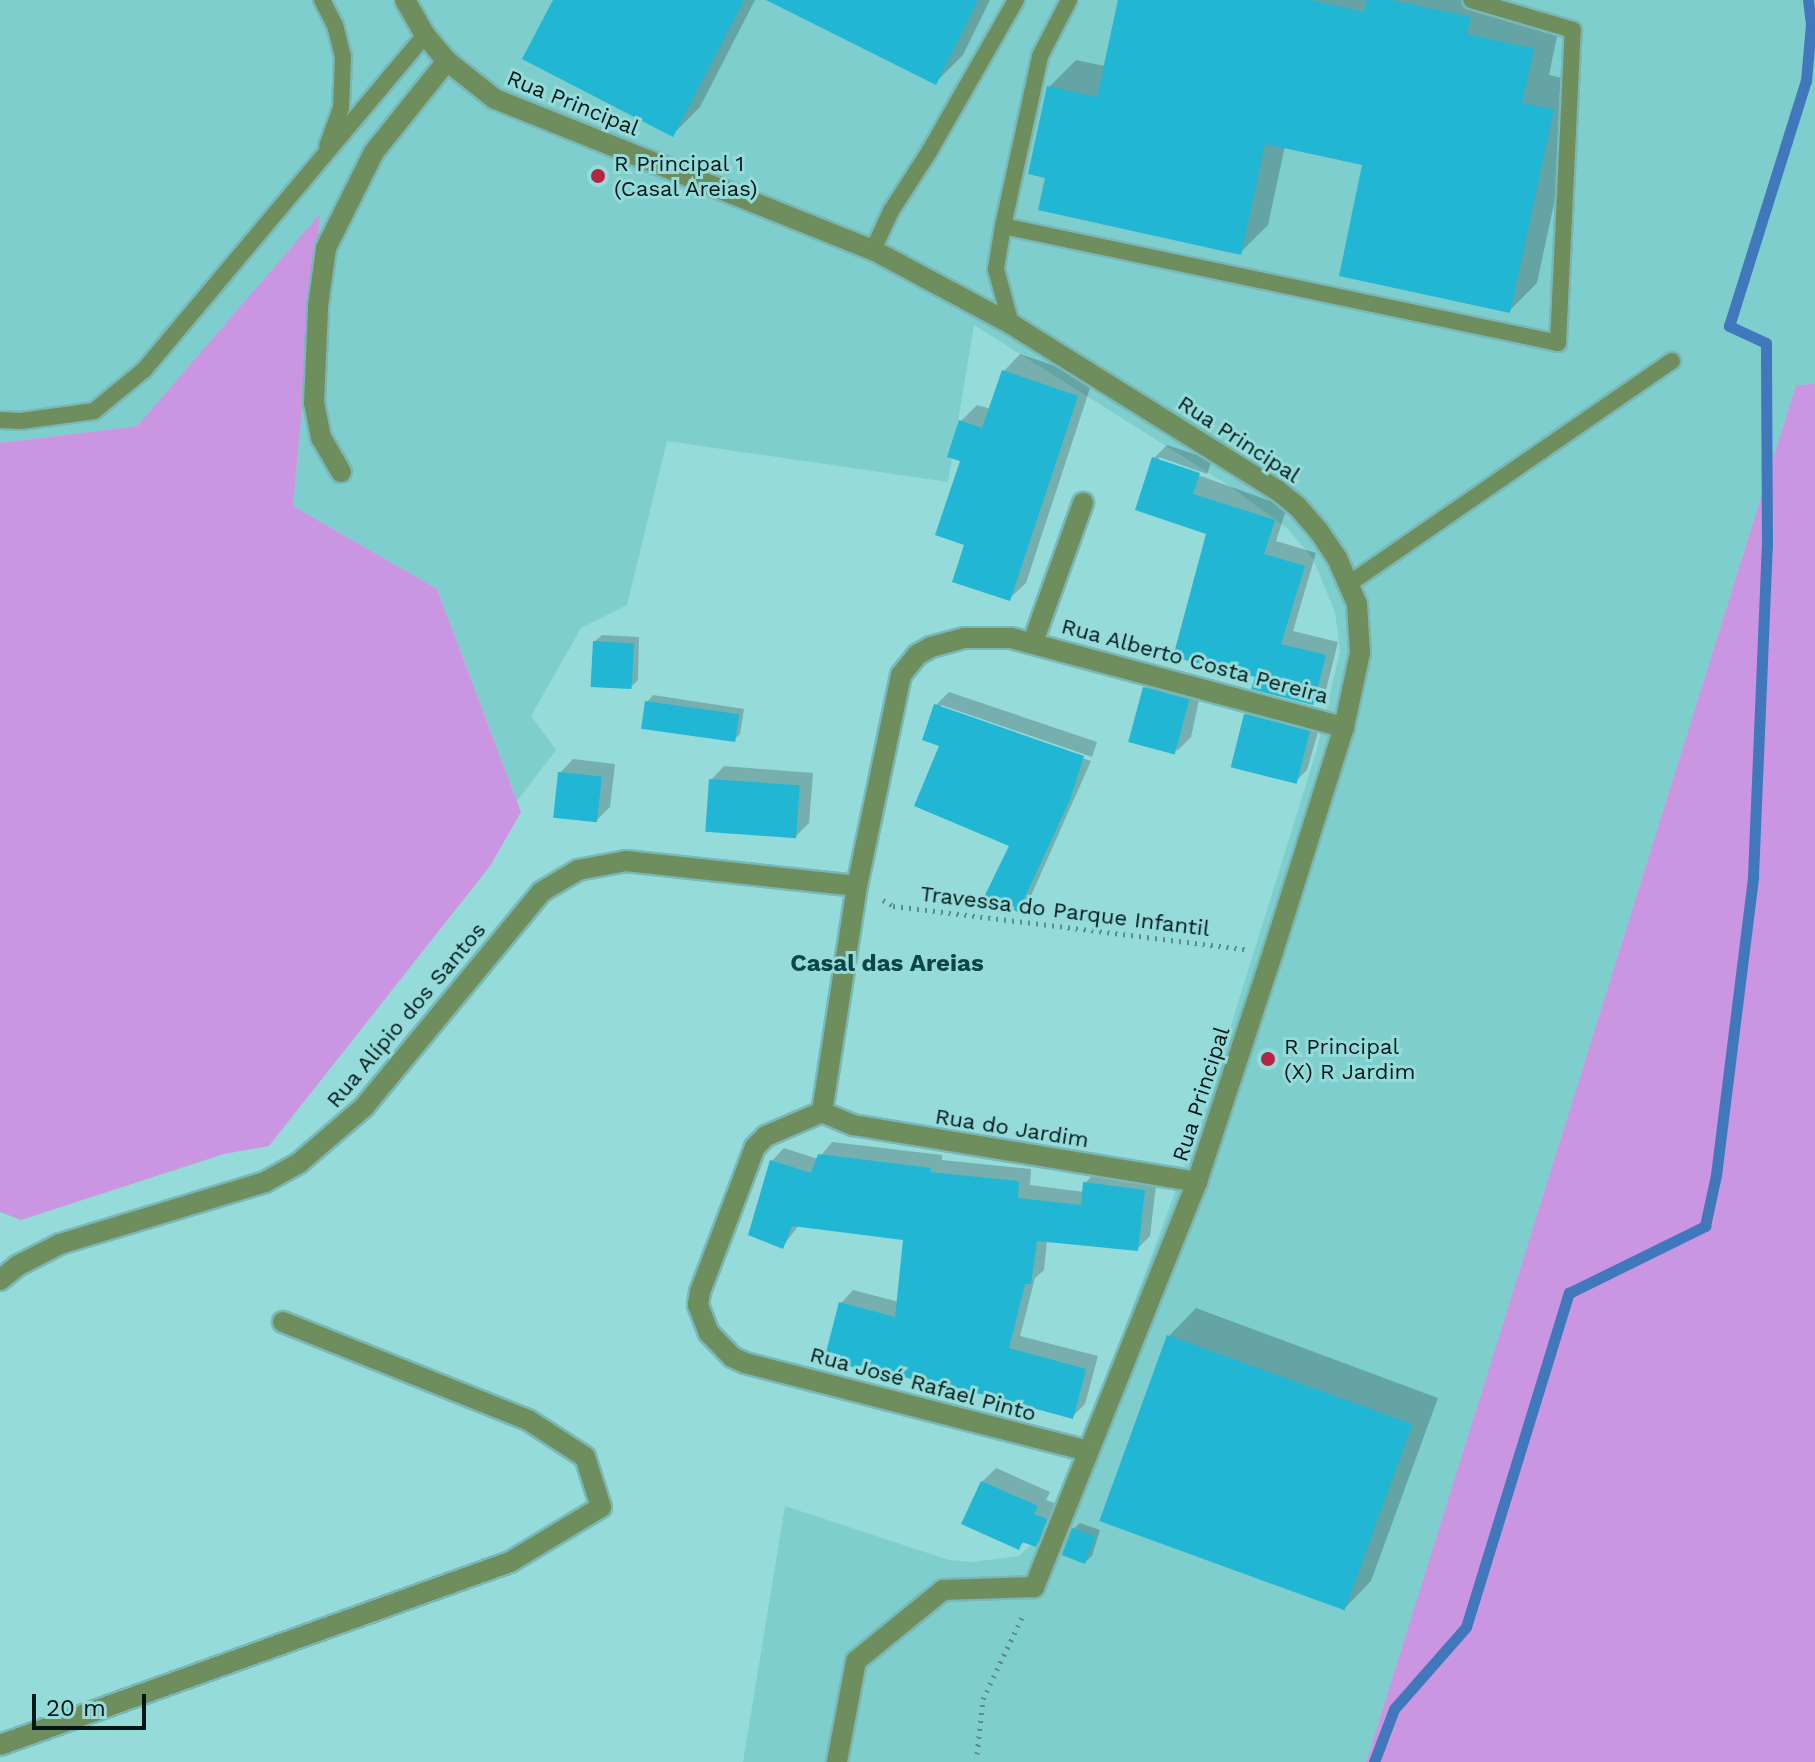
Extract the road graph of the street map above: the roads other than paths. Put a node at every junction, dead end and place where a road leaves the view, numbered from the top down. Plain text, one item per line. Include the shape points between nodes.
1 (322, 0) edge
2 (405, 0) edge
3 (1016, 0) edge
4 (1069, 0) edge
5 (1471, 0) edge
6 (425, 35) junction
7 (447, 61) junction
8 (324, 155) junction
9 (1003, 226) junction
10 (873, 250) junction
11 (1011, 324) junction
12 (1672, 361) dead end
13 (0, 420) edge
14 (341, 472) dead end
15 (1083, 503) dead end
16 (1350, 583) junction
17 (1033, 642) junction
18 (1344, 727) junction
19 (857, 886) junction
20 (822, 1112) junction
21 (1197, 1182) junction
22 (0, 1280) edge
23 (283, 1322) dead end
24 (1088, 1451) junction
25 (0, 1745) edge
26 (837, 1762) edge

1 - 8 lane via 343,56 341,108
2 - 6 street, Rua Principal
3 - 10 lane
4 - 9 lane via 1040,56
5 - 9 lane via 1573,30 1558,343
6 - 7 street, Rua Principal
6 - 8 lane
7 - 10 street, Rua Principal via 495,99
7 - 14 street via 374,152 326,248 314,403 321,438
8 - 13 lane via 144,370 94,411
9 - 11 lane via 996,269
10 - 11 street, Rua Principal
11 - 16 street, Rua Principal via 1277,490 1318,530
12 - 16 lane
15 - 17 street, Rua Alberto Costa Pereira
16 - 18 street, Rua Principal via 1361,628 1360,653
17 - 18 street, Rua Alberto Costa Pereira
17 - 19 street, Rua Alberto Costa Pereira via 964,638 931,647 908,663 901,675
18 - 21 street, Rua Principal
19 - 20 street, Rua Alberto Costa Pereira
19 - 22 street, Rua Alípio dos Santos via 626,861 578,870 541,892 364,1107 299,1163 265,1182 60,1244
20 - 21 street, Rua do Jardim via 853,1125
20 - 24 street, Rua José Rafael Pinto via 766,1136 755,1147 700,1292 698,1305 709,1333 745,1363
21 - 24 street, Rua Principal
23 - 25 street via 528,1420 585,1457 601,1507 510,1562
24 - 26 street, Rua Principal via 1034,1587 943,1590 856,1661

